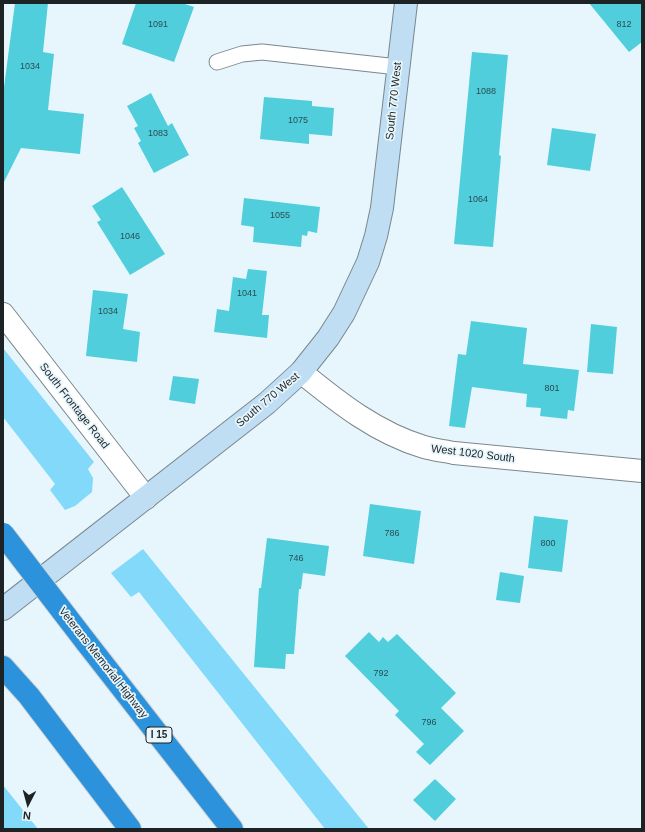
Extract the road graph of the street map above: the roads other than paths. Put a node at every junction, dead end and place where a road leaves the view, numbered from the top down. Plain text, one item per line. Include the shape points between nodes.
1 (406, 3) edge
2 (217, 62) dead end
3 (398, 67) junction
4 (3, 314) edge
5 (301, 372) junction
6 (642, 471) edge
7 (146, 498) junction
8 (3, 534) edge
9 (3, 609) edge
10 (3, 667) edge
11 (130, 829) edge
12 (232, 829) edge

1 - 3 street, South 770 West
2 - 3 lane via 242,54 262,52
3 - 5 street, South 770 West via 386,180 376,236 368,262 344,314
4 - 7 street, South Frontage Road
5 - 6 street, West 1020 South via 365,421 424,448
5 - 7 street, South 770 West via 267,403
7 - 9 street, South 770 West
8 - 12 highway, Veterans Memorial Highway / I 15, bridge
10 - 11 highway via 29,696

